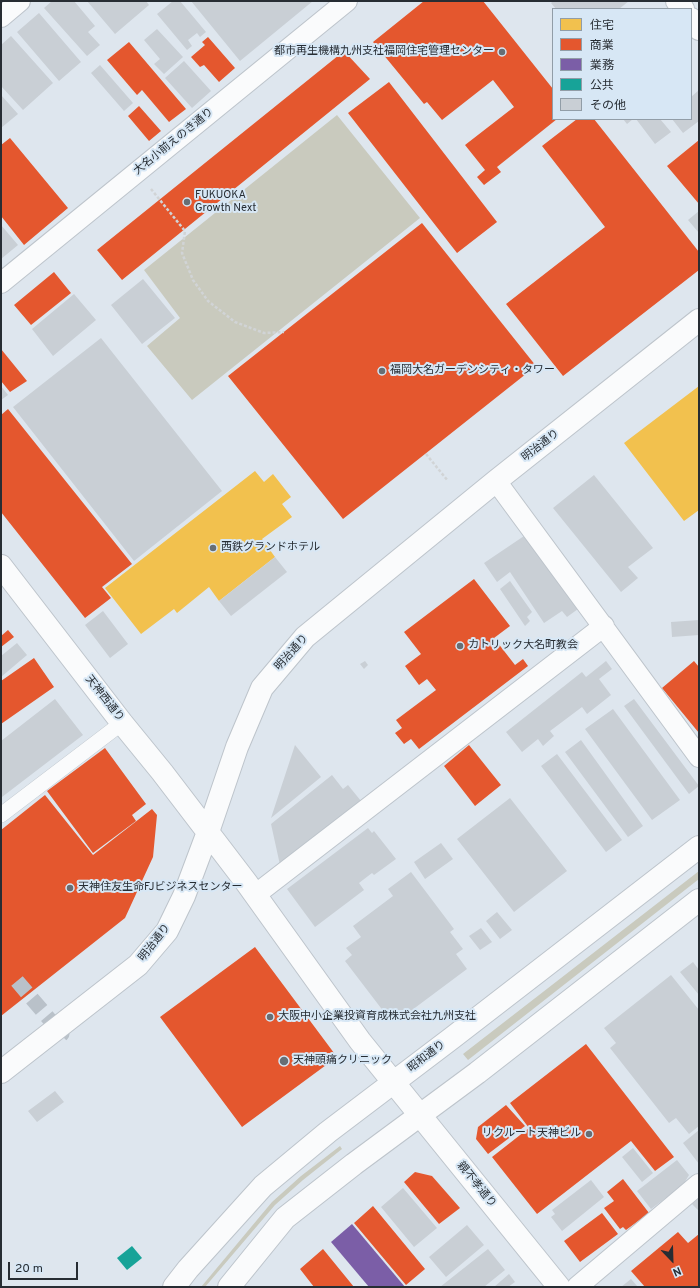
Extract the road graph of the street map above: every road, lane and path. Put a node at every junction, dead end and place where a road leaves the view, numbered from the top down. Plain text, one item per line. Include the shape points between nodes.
1 (20, 1) edge
2 (347, 1) edge
3 (1, 17) edge
4 (692, 20) edge
5 (699, 28) edge
6 (148, 186) dead end
7 (1, 283) edge
8 (699, 320) edge
9 (284, 332) dead end
10 (426, 454) dead end
11 (448, 481) dead end
12 (496, 481) junction
13 (1, 566) edge
14 (604, 626) junction
15 (122, 723) junction
16 (699, 757) edge
17 (1, 815) edge
18 (208, 832) junction
19 (699, 847) edge
20 (255, 895) junction
21 (699, 900) edge
22 (1, 1072) edge
23 (394, 1083) junction
24 (420, 1115) junction
25 (699, 1184) edge
26 (174, 1287) edge
27 (229, 1287) edge
28 (559, 1287) edge
29 (577, 1287) edge

1 - 3 street
2 - 7 street, 大名小前えのき通り
4 - 5 street
6 - 9 path via 185,231 182,253 193,280 208,301 234,322 264,333
8 - 12 street, 明治通り
10 - 11 path
12 - 14 street
12 - 18 street, 明治通り via 305,638 262,688 237,747
13 - 15 street, 天神西通り
14 - 16 street
14 - 20 street
15 - 17 street
15 - 18 street, 天神西通り
18 - 20 street, 天神西通り
18 - 22 street, 明治通り via 184,896 167,931 148,954 138,965
19 - 23 street, 昭和通り
20 - 23 street, 親不孝通り via 360,1041
21 - 24 street
23 - 24 street, 親不孝通り
23 - 26 street, 昭和通り via 328,1132 263,1186
24 - 27 street via 285,1218
24 - 28 street, 親不孝通り
25 - 29 street

